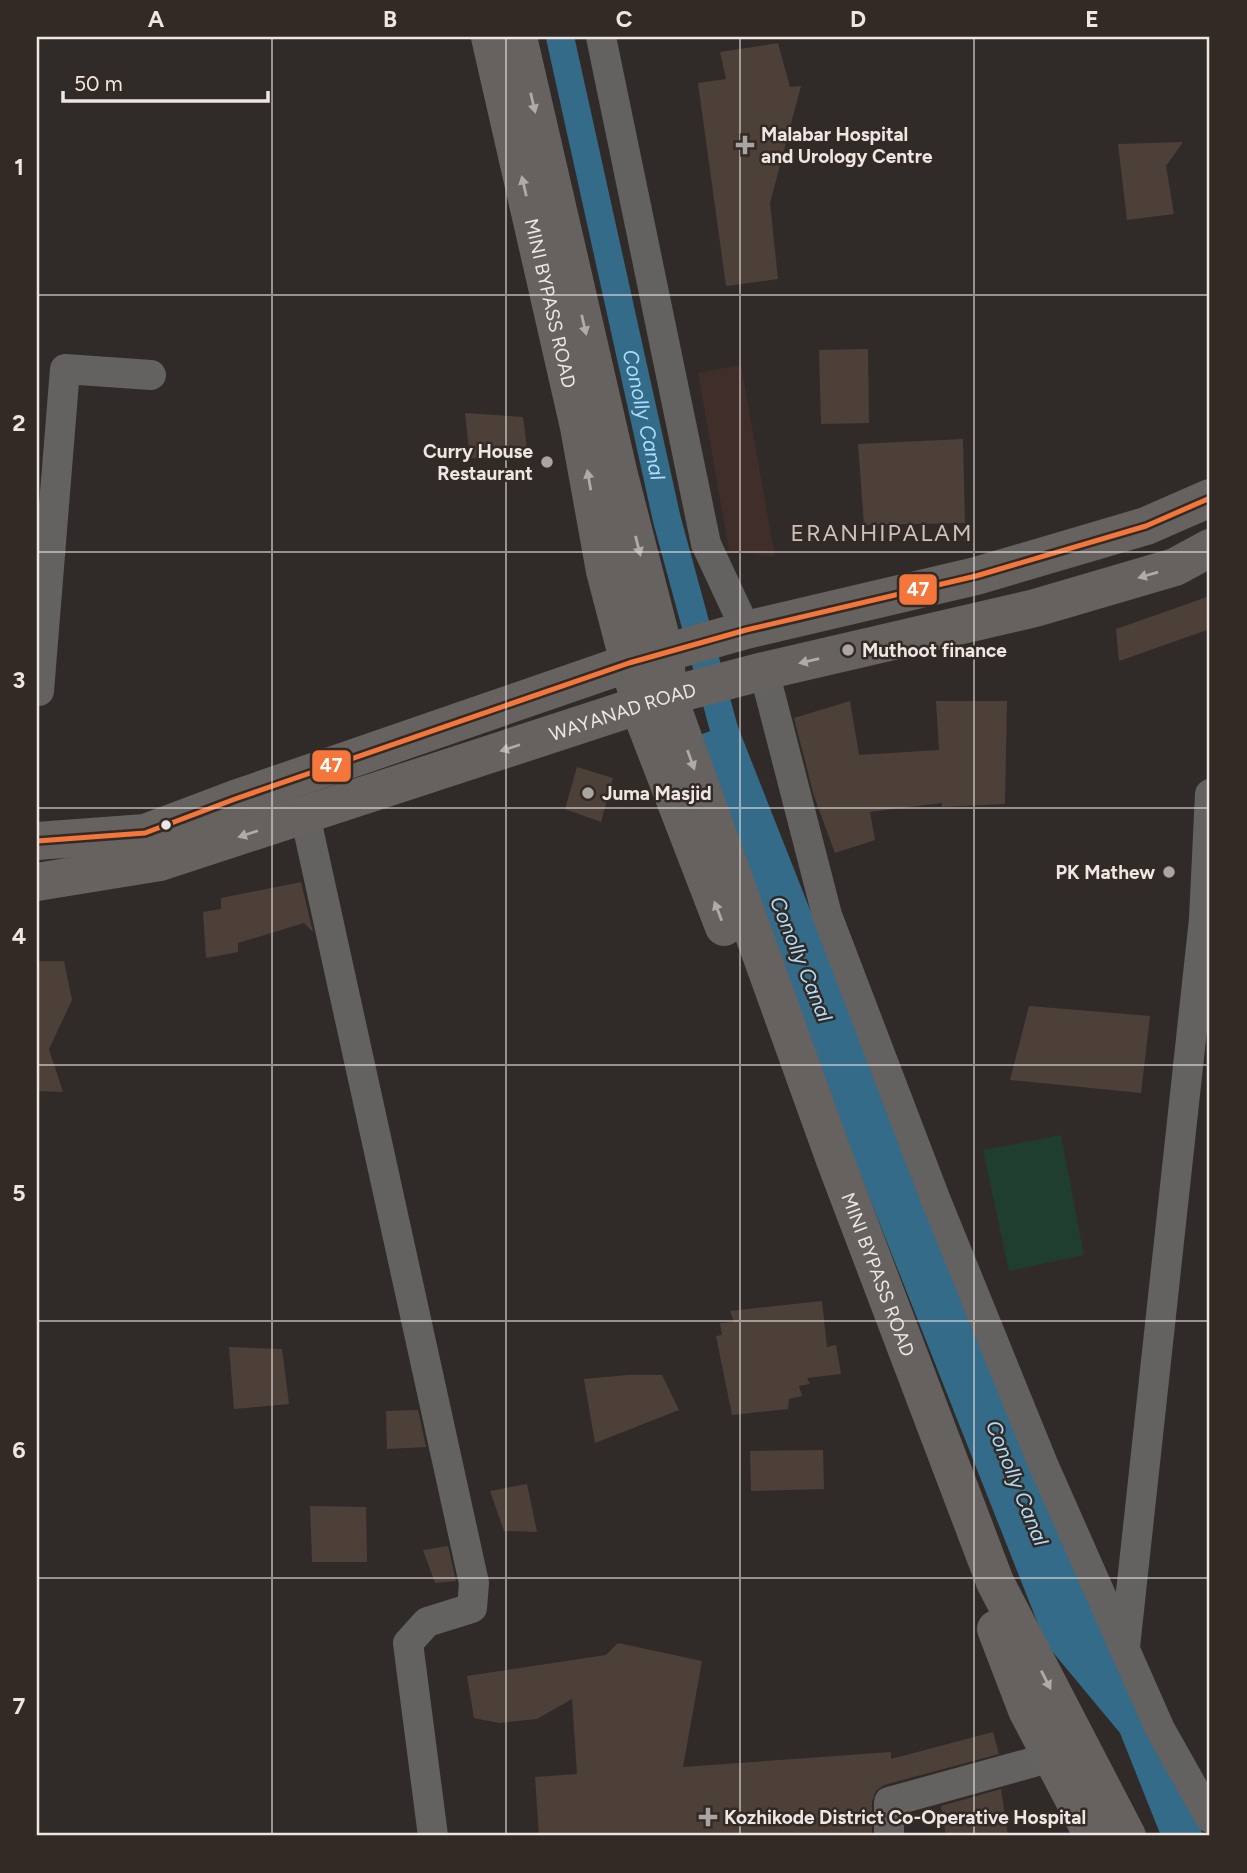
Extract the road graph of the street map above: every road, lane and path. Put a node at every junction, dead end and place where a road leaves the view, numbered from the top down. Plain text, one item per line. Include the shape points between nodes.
1 (490, 37) edge
2 (518, 37) edge
3 (601, 37) edge
4 (151, 375) dead end
5 (1210, 498) edge
6 (1210, 548) edge
7 (746, 630) junction
8 (647, 658) junction
9 (764, 671) junction
10 (37, 691) edge
11 (654, 700) junction
12 (1210, 794) edge
13 (1210, 807) edge
14 (305, 815) junction
15 (37, 841) edge
16 (37, 882) edge
17 (1125, 1650) junction
18 (1052, 1757) junction
19 (1210, 1818) edge
20 (433, 1836) edge
21 (889, 1836) edge
22 (1093, 1836) edge
23 (1127, 1836) edge

8 -> 1 main road, MINI BYPASS ROAD via 605,571 579,427
2 -> 8 main road via 619,475
3 - 7 street via 706,544
4 - 10 street via 65,369
5 - 7 main road via 1146,526 976,576
6 -> 9 main road, WAYANAD ROAD via 1175,567 1035,608
7 - 8 main road
8 - 11 main road
8 - 15 main road via 145,833
9 - 11 main road, WAYANAD ROAD
9 - 17 street via 827,915 935,1198 1043,1464
11 -> 14 main road, WAYANAD ROAD
18 -> 11 main road, MINI BYPASS ROAD via 1022,1697 645,722
11 -> 23 main road, MINI BYPASS ROAD via 995,1582
12 - 13 street
13 - 17 street via 1204,919
14 -> 16 main road, WAYANAD ROAD via 160,862
14 - 20 street via 474,1583 472,1608 428,1622 408,1643
17 - 19 street via 1160,1729
18 - 21 street via 889,1802
18 - 22 main road, MINI BYPASS ROAD

